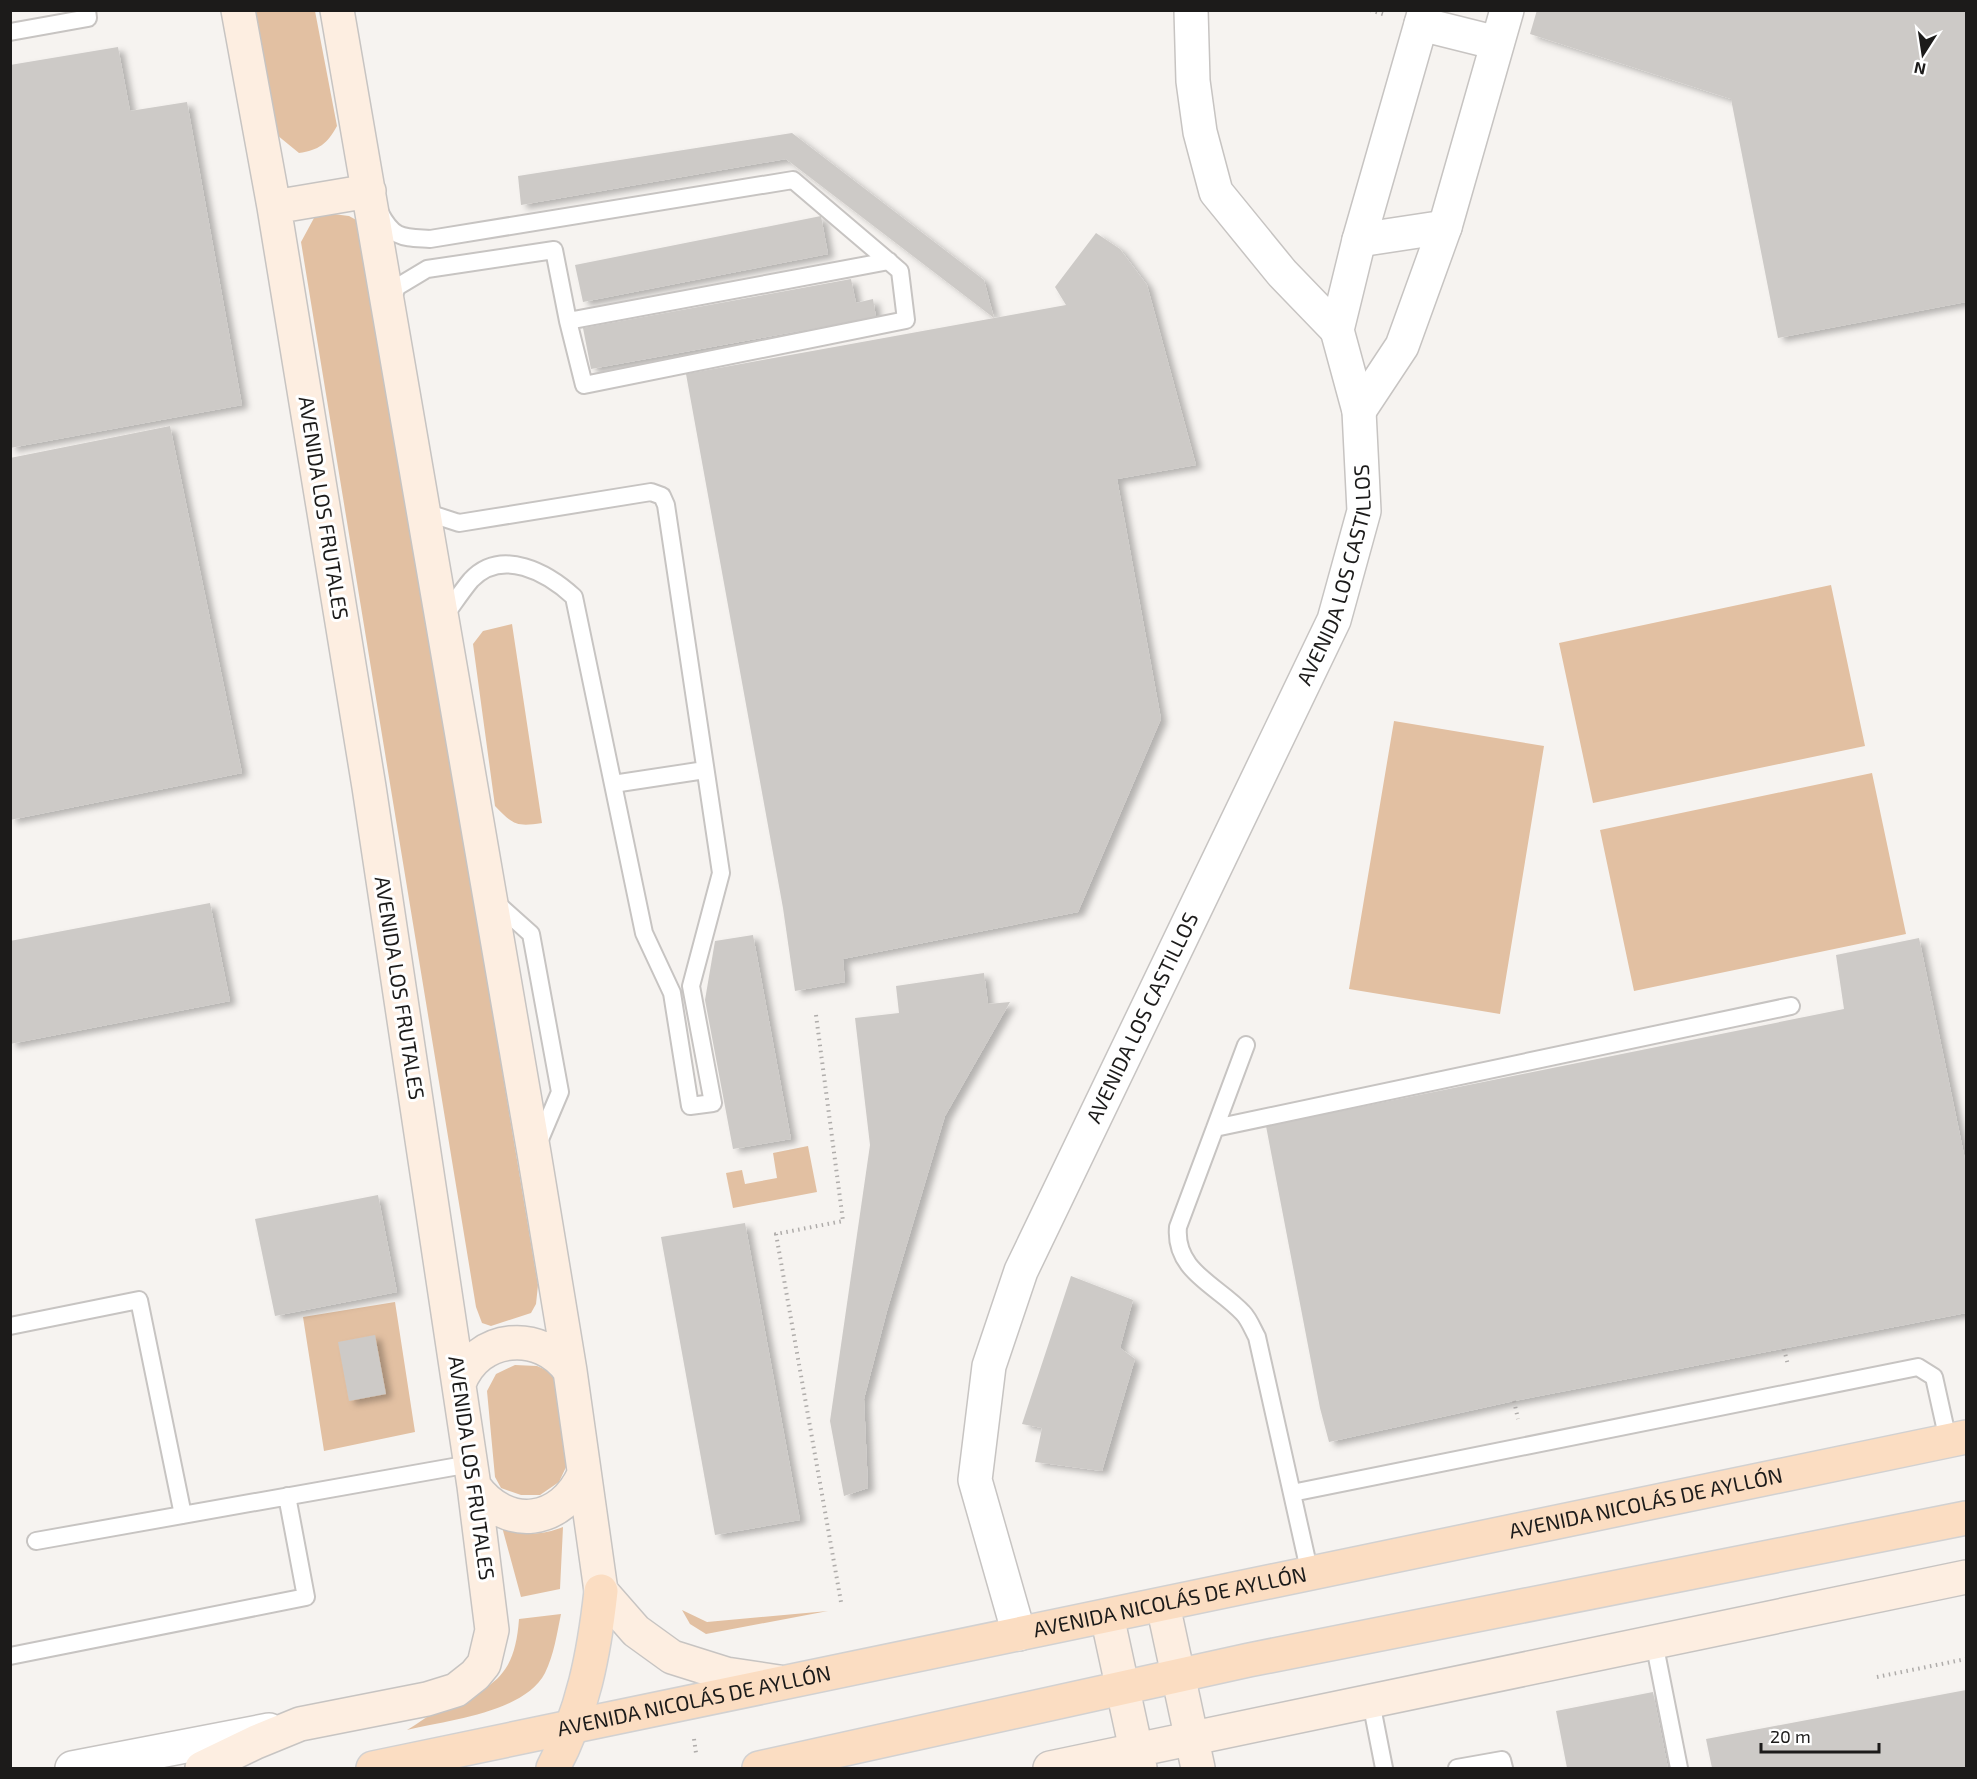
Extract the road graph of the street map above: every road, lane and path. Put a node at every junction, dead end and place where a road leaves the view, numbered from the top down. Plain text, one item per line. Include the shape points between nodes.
1 (87, 10) edge
2 (238, 10) edge
3 (337, 10) edge
4 (1191, 10) edge
5 (1506, 10) edge
6 (1423, 17) edge
7 (10, 32) edge
8 (1497, 43) junction
9 (369, 191) junction
10 (274, 207) junction
11 (1445, 227) junction
12 (1359, 240) junction
13 (889, 261) junction
14 (389, 309) junction
15 (568, 321) junction
16 (1337, 330) junction
17 (1359, 411) junction
18 (425, 512) junction
19 (442, 619) junction
20 (705, 770) junction
21 (613, 784) junction
22 (1791, 1006) dead end
23 (816, 1015) dead end
24 (1246, 1045) dead end
25 (1215, 1128) junction
26 (10, 1326) edge
27 (570, 1371) junction
28 (459, 1384) junction
29 (1958, 1438) edge
30 (584, 1474) junction
31 (472, 1475) junction
32 (1292, 1493) junction
33 (287, 1496) junction
34 (183, 1515) junction
35 (1966, 1518) edge
36 (36, 1541) dead end
37 (1310, 1574) junction
38 (1966, 1578) edge
39 (601, 1592) junction
40 (842, 1602) dead end
41 (1163, 1605) junction
42 (1107, 1616) junction
43 (1019, 1634) junction
44 (1654, 1642) junction
45 (10, 1656) edge
46 (1966, 1659) edge
47 (1178, 1677) junction
48 (1877, 1677) dead end
49 (786, 1682) junction
50 (1122, 1688) junction
51 (1371, 1702) junction
52 (300, 1724) junction
53 (572, 1727) junction
54 (1195, 1754) edge
55 (1138, 1760) edge
56 (72, 1768) edge
57 (202, 1768) edge
58 (373, 1768) edge
59 (553, 1768) edge
60 (759, 1768) edge
61 (1050, 1768) edge
62 (1384, 1768) edge
63 (1457, 1768) edge
64 (1504, 1768) edge
65 (1679, 1768) edge

1 - 7 lane via 88,18
2 - 10 main road, AVENIDA LOS FRUTALES
3 - 9 main road
4 - 16 street via 1193,81 1200,132 1216,192 1282,273
5 - 8 street
6 - 8 street
6 - 12 street, AVENIDA LOS CASTILLOS
8 - 11 street
9 - 10 main road
9 - 13 lane via 390,231 406,237 430,238 793,180
9 - 14 main road
10 - 28 main road, AVENIDA LOS FRUTALES via 369,787
11 - 12 street
11 - 17 street via 1402,346
12 - 16 street, AVENIDA LOS CASTILLOS
13 - 15 lane
13 - 15 lane via 900,271 906,320 584,385
14 - 15 lane via 397,287 427,268 555,250
14 - 18 main road
16 - 17 street, AVENIDA LOS CASTILLOS
17 - 43 street, AVENIDA LOS CASTILLOS via 1364,511 1334,620 1021,1270 989,1366 975,1480
18 - 19 main road
18 - 20 lane via 459,523 651,492 662,496
19 - 21 lane via 472,579 487,569 509,565 534,568 555,579 574,597
19 - 27 main road
20 - 21 lane
20 - 21 lane via 721,873 691,986 712,1103 690,1106 672,993 644,933
22 - 25 lane
23 - 40 path via 843,1221 776,1234
24 - 25 lane
25 - 32 lane via 1178,1227 1179,1249 1188,1265 1244,1314 1257,1337
26 - 34 lane via 139,1300
27 - 28 main road via 558,1356 543,1347 515,1342 496,1345 480,1354 467,1367
27 - 30 main road
28 - 31 main road, AVENIDA LOS FRUTALES
29 - 32 lane via 1934,1377 1918,1367
29 - 37 main road, AVENIDA NICOLÁS DE AYLLÓN
30 - 31 main road via 564,1504 529,1517 494,1507
30 - 39 main road
31 - 33 lane
31 - 52 main road, AVENIDA LOS FRUTALES via 492,1630 490,1648 480,1670 462,1686 441,1695
32 - 37 lane
33 - 34 lane
33 - 45 lane via 306,1598
34 - 36 lane
35 - 47 main road
37 - 41 main road, AVENIDA NICOLÁS DE AYLLÓN
38 - 44 main road
39 - 49 main road via 636,1631 672,1656 726,1674
39 - 53 main road via 592,1658
41 - 42 main road, AVENIDA NICOLÁS DE AYLLÓN
41 - 47 main road
42 - 43 main road, AVENIDA NICOLÁS DE AYLLÓN
42 - 50 main road
43 - 49 main road, AVENIDA NICOLÁS DE AYLLÓN
44 - 51 main road
44 - 65 lane
46 - 48 path
47 - 50 main road
47 - 54 main road
49 - 53 main road, AVENIDA NICOLÁS DE AYLLÓN
50 - 55 main road
50 - 60 main road
51 - 54 main road
51 - 62 lane
52 - 56 street
52 - 57 main road, AVENIDA LOS FRUTALES
53 - 58 main road, AVENIDA NICOLÁS DE AYLLÓN
53 - 59 main road
54 - 55 main road
55 - 61 main road
63 - 64 lane via 1502,1760

